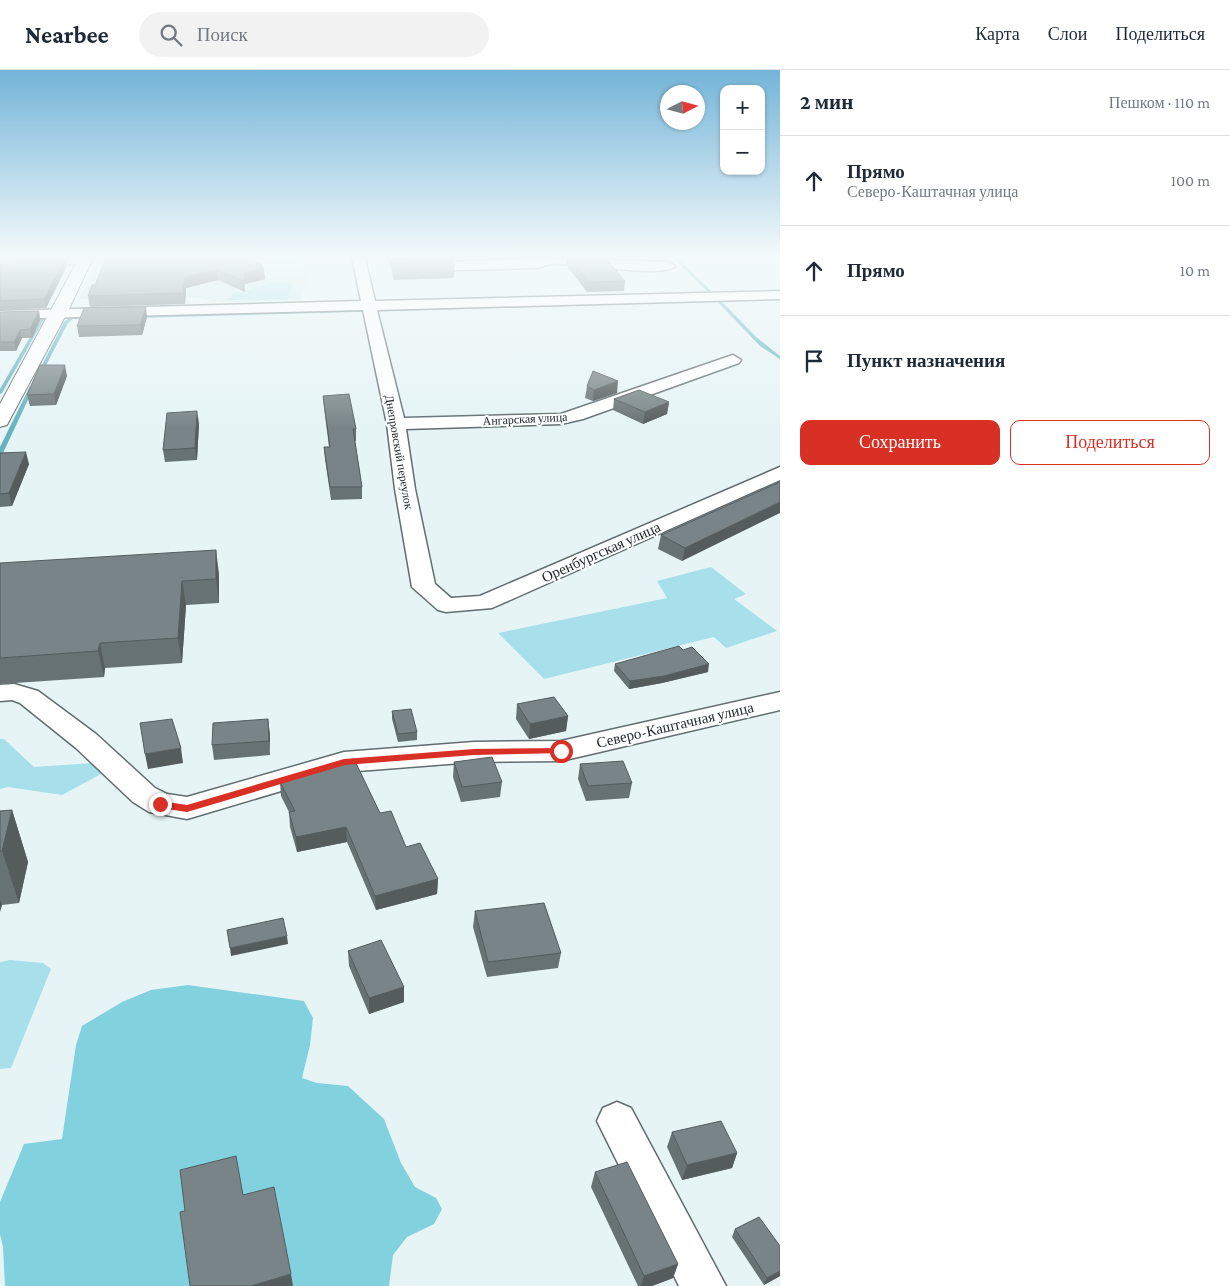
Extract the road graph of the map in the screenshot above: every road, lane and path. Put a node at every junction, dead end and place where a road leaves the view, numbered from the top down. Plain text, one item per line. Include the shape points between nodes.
1 (58, 315) edge
2 (370, 315) edge
3 (734, 360) dead end
4 (0, 421) edge
5 (396, 424) junction
6 (780, 473) edge
7 (757, 483) junction
8 (780, 496) edge
9 (424, 587) joint
10 (0, 693) edge
11 (780, 701) edge
12 (617, 1122) dead end
13 (704, 1286) edge

1 - 4 street
2 - 5 street, Днепровский переулок
3 - 5 street, Ангарская улица via 561,419
5 - 9 street, Днепровский переулок
6 - 7 street, Оренбургская улица
7 - 8 street
7 - 9 street, Оренбургская улица via 484,603 446,605
10 - 11 street, Северо-Каштачная улица via 14,692 29,697 86,741 144,795 160,804 187,808 344,762 474,752 561,751
12 - 13 street

